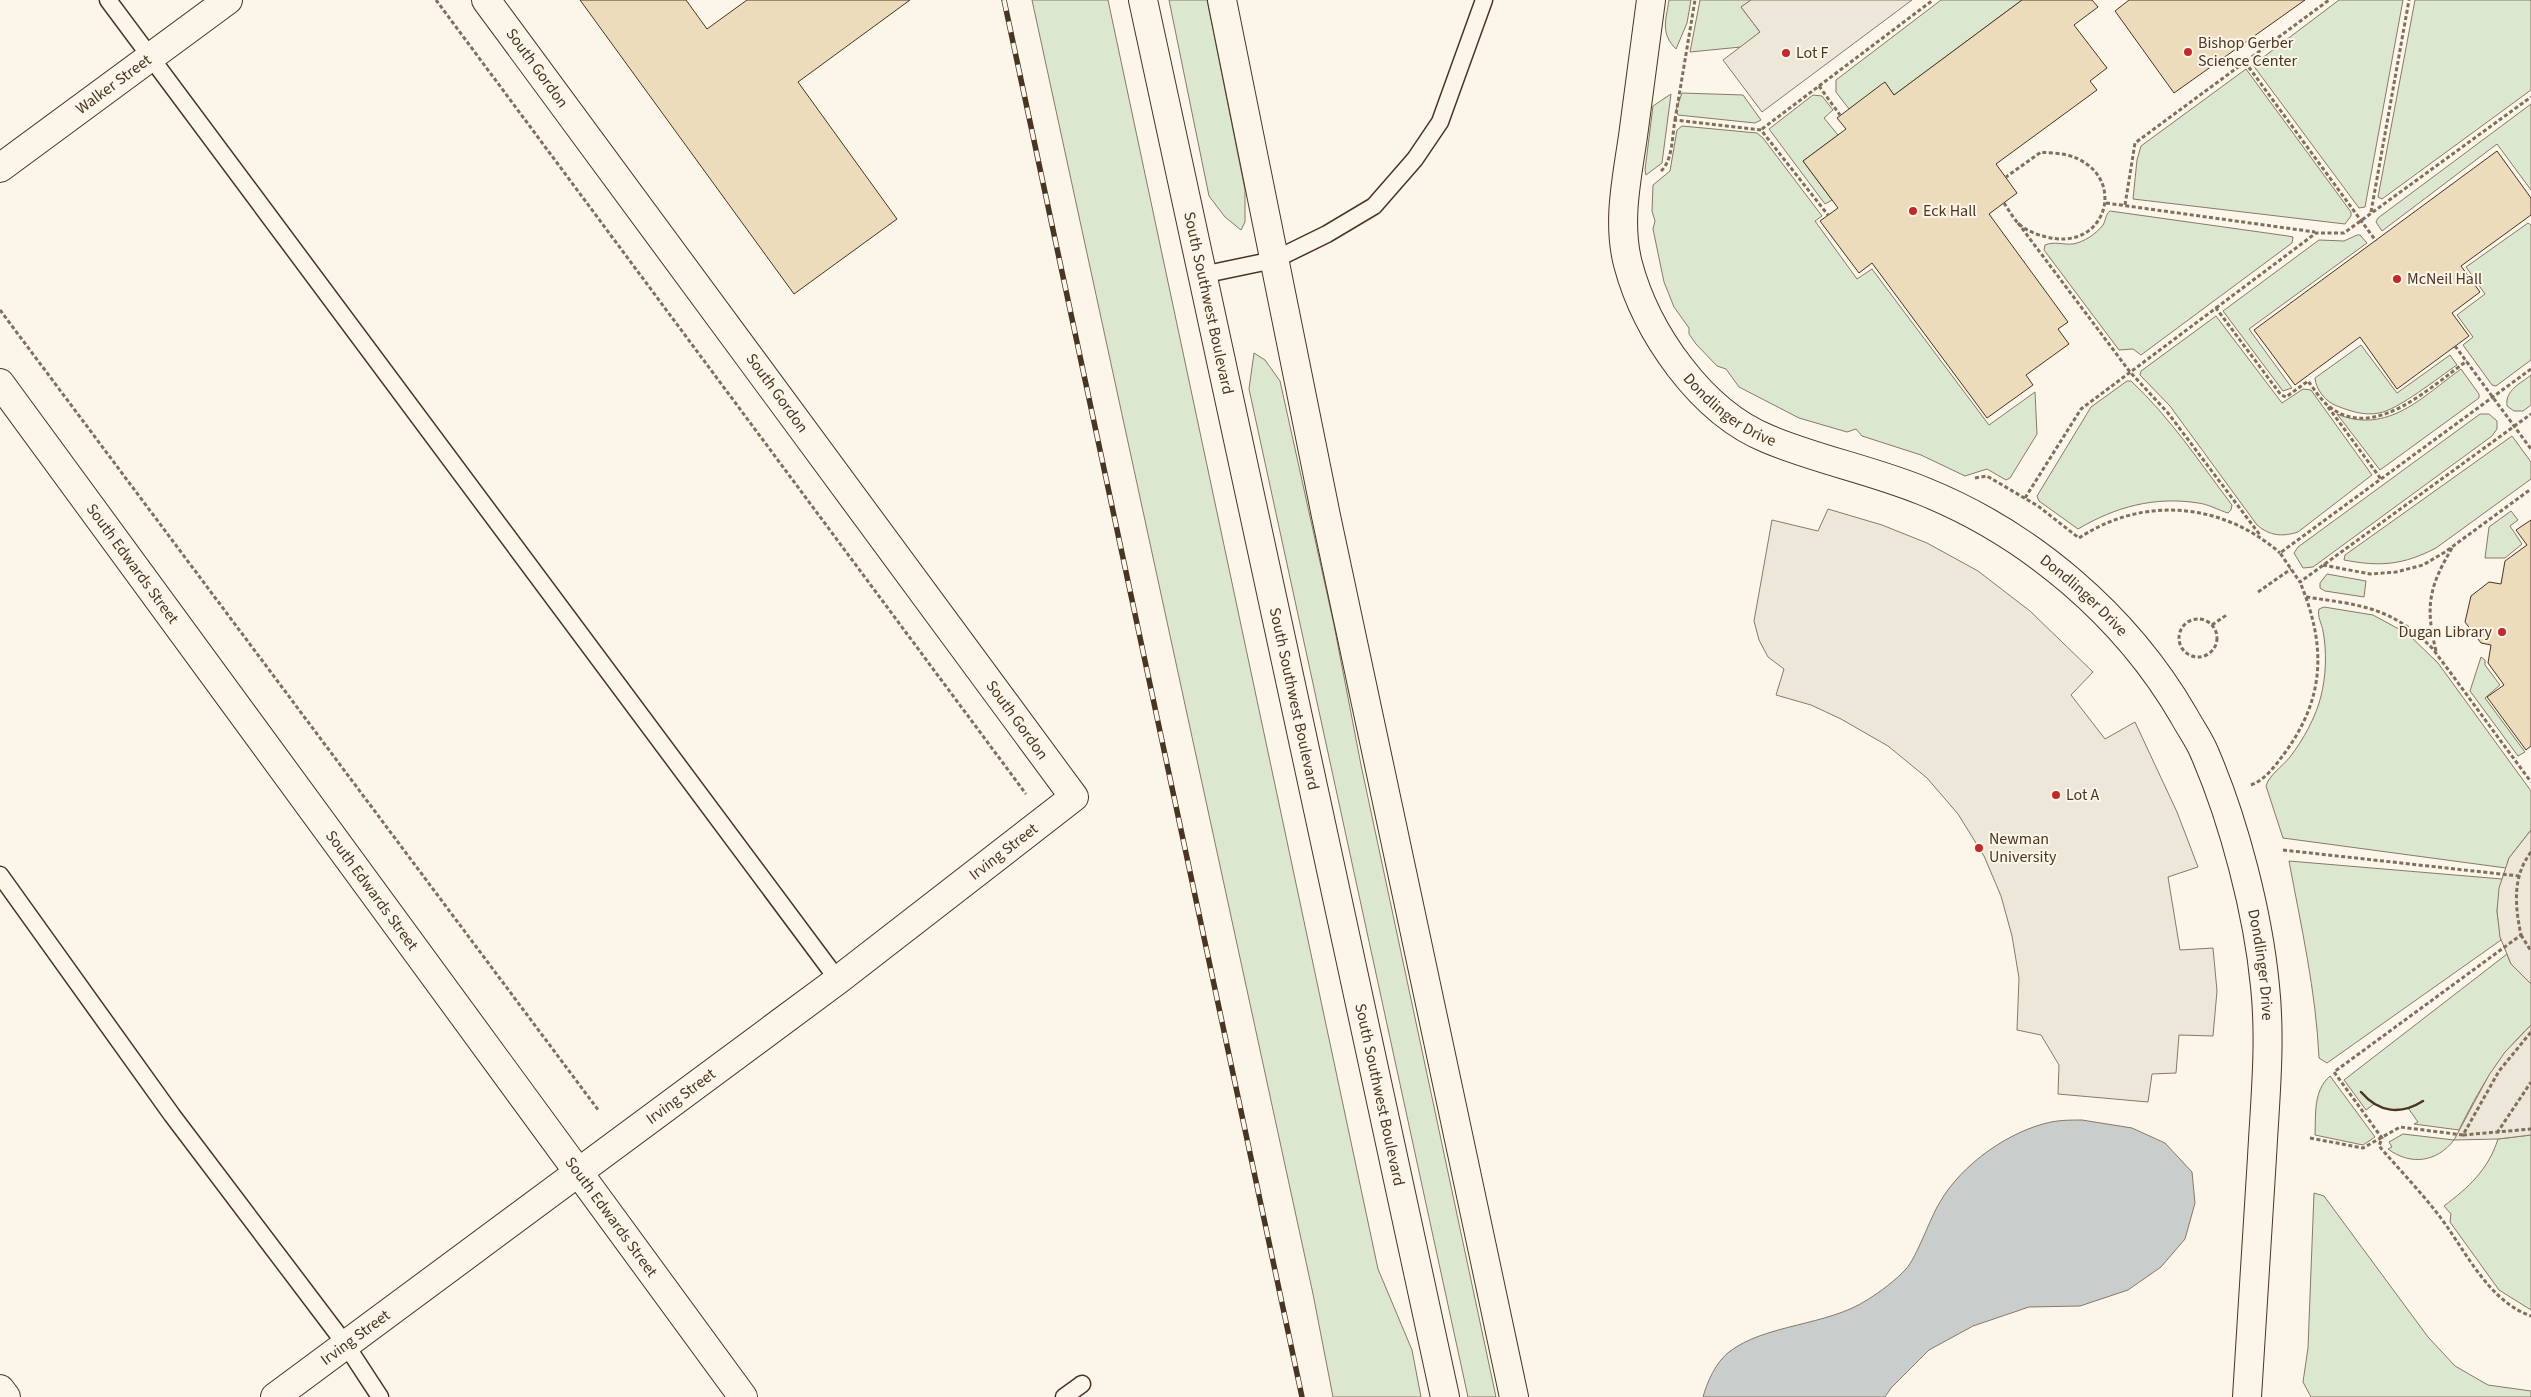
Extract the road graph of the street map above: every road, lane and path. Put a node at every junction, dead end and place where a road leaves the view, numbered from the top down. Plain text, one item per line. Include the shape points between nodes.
1 (108, 0) edge
2 (228, 0) edge
3 (436, 0) edge
4 (486, 0) edge
5 (1143, 0) edge
6 (1222, 0) edge
7 (1484, 0) edge
8 (1652, 0) edge
9 (1695, 0) edge
10 (1933, 0) edge
11 (2329, 0) edge
12 (2409, 0) edge
13 (149, 58) junction
14 (2245, 62) junction
15 (1820, 86) junction
16 (2531, 97) edge
17 (1840, 115) dead end
18 (1675, 120) junction
19 (1761, 130) junction
20 (0, 168) edge
21 (1655, 176) dead end
22 (2006, 177) dead end
23 (2004, 203) dead end
24 (2106, 203) junction
25 (2125, 205) junction
26 (2371, 213) junction
27 (1828, 215) dead end
28 (2361, 220) junction
29 (2018, 223) junction
30 (2316, 232) junction
31 (2376, 241) dead end
32 (1274, 260) junction
33 (1202, 275) junction
34 (2216, 308) junction
35 (0, 310) edge
36 (2456, 346) dead end
37 (2466, 361) junction
38 (2531, 369) edge
39 (2130, 372) junction
40 (0, 383) edge
41 (2493, 397) junction
42 (2321, 398) junction
43 (2531, 414) edge
44 (2514, 426) junction
45 (2531, 449) edge
46 (1966, 479) dead end
47 (2381, 479) junction
48 (2531, 489) edge
49 (2025, 498) junction
50 (2262, 537) junction
51 (2454, 545) junction
52 (2280, 553) junction
53 (2323, 565) junction
54 (2291, 569) junction
55 (2300, 582) junction
56 (2258, 592) dead end
57 (2306, 597) junction
58 (2228, 614) dead end
59 (2212, 625) junction
60 (2436, 654) junction
61 (2259, 782) dead end
62 (2531, 782) edge
63 (1067, 788) joint
64 (1028, 796) dead end
65 (2283, 850) dead end
66 (2531, 852) edge
67 (0, 875) edge
68 (2519, 876) junction
69 (2521, 935) junction
70 (2531, 951) edge
71 (838, 980) junction
72 (2531, 1032) edge
73 (2531, 1082) edge
74 (599, 1111) dead end
75 (2531, 1129) edge
76 (2496, 1134) junction
77 (2463, 1136) junction
78 (2310, 1138) dead end
79 (2382, 1138) junction
80 (580, 1172) junction
81 (2531, 1316) edge
82 (346, 1345) junction
83 (1082, 1384) dead end
84 (0, 1389) edge
85 (6, 1397) edge
86 (275, 1397) edge
87 (380, 1397) edge
88 (743, 1397) edge
89 (1064, 1397) edge
90 (1445, 1397) edge
91 (1514, 1397) edge
92 (2247, 1397) edge

1 - 13 lane
2 - 13 street, Walker Street
3 - 64 path
4 - 63 street, South Gordon
5 - 33 street, South Southwest Boulevard
6 - 32 street
7 - 32 lane via 1440,122 1415,159 1374,206
8 - 92 street, Dondlinger Drive via 1622,211 1627,262 1648,316 1680,367 1720,411 1765,438 1923,491 1976,516 2032,551 2085,593 2134,644 2171,694 2204,751 2236,840 2265,986 2267,1076
9 - 18 path
10 - 15 path
11 - 14 path
12 - 26 path
13 - 20 street, Walker Street
13 - 71 lane via 255,195
14 - 25 path via 2135,143
14 - 28 path
15 - 17 path
15 - 19 path
16 - 26 path
18 - 19 path
18 - 21 path via 1666,166
19 - 27 path
22 - 24 path via 2041,152 2067,155 2095,170 2104,185
23 - 29 path
24 - 25 path
24 - 29 path via 2100,219 2088,232 2072,240 2036,234
25 - 30 path
26 - 28 path
28 - 30 path via 2344,233
28 - 31 path
29 - 39 path
30 - 34 path
32 - 33 lane
32 - 91 street
33 - 90 street, South Southwest Boulevard
34 - 39 path
34 - 42 path via 2281,395 2286,397 2308,381
35 - 74 path
36 - 37 path
37 - 41 path
37 - 42 path via 2398,410 2384,416 2355,416 2332,408
38 - 41 path
39 - 49 path via 2081,410
39 - 50 path via 2168,413
40 - 80 street, South Edwards Street
41 - 44 path
41 - 47 path
42 - 47 path
43 - 44 path
44 - 45 path
44 - 53 path
46 - 49 path via 1987,476
47 - 52 path
48 - 51 path
49 - 50 path via 2079,538 2110,521 2172,510 2201,512 2231,521
50 - 52 path
51 - 53 path via 2423,565 2396,572 2370,574
51 - 60 path via 2440,569 2429,604
52 - 54 path
53 - 55 path
54 - 55 path
54 - 56 path
55 - 57 path
57 - 60 path via 2371,607 2394,617 2415,630
57 - 61 path via 2313,615 2319,650 2316,683 2308,712 2292,743
58 - 59 path
59 - 59 path via 2218,638 2209,654 2196,658 2182,649 2178,641 2185,623 2198,618
60 - 62 path
63 - 71 street, Irving Street via 1074,797
65 - 68 path
66 - 68 path
67 - 82 lane via 172,1115
68 - 69 path via 2516,894
69 - 70 path
69 - 79 path via 2334,1072
71 - 80 street, Irving Street
72 - 77 path via 2499,1071
73 - 76 path
75 - 76 path
76 - 77 path
77 - 79 path via 2400,1127
78 - 79 path via 2363,1148
79 - 81 path via 2379,1146 2437,1213 2489,1285 2502,1299
80 - 82 street, Irving Street
80 - 88 street, South Edwards Street
82 - 86 street, Irving Street
82 - 87 lane
83 - 89 lane
84 - 85 street

